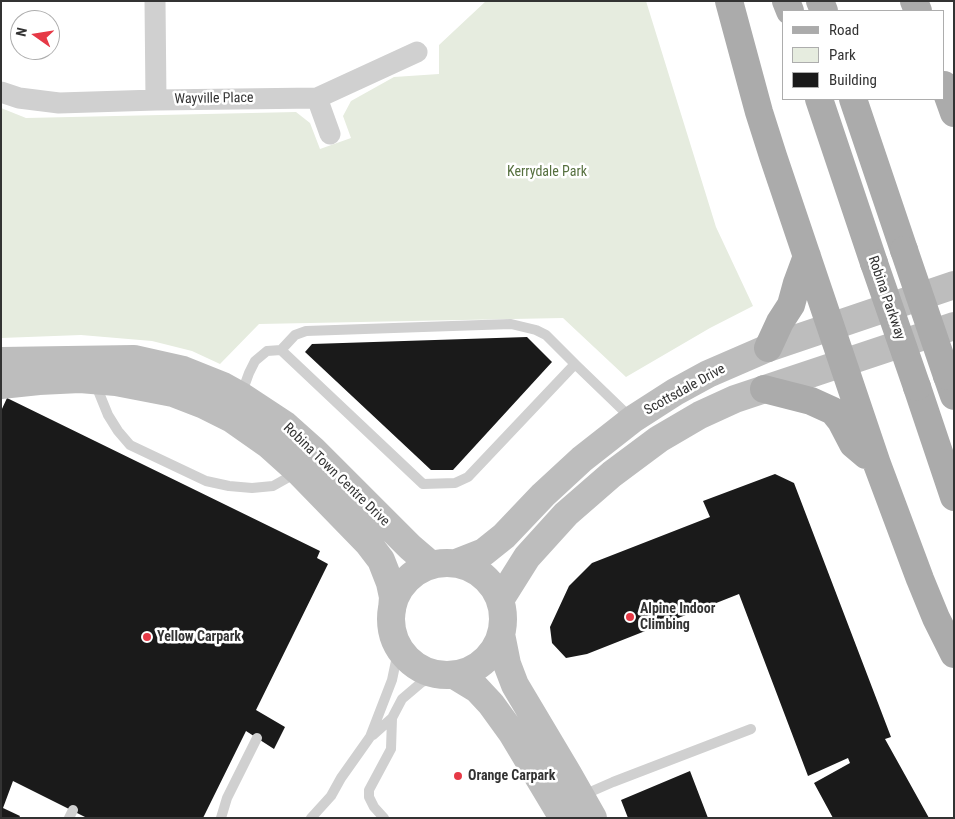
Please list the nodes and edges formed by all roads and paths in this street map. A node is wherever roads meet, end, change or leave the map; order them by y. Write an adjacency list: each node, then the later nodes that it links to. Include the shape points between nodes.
1 (155, 1): 7 (street)
2 (729, 1): 12 (main road, via 759,112)
3 (418, 52): 6 (street, Wayville Place)
4 (945, 88): 10 (main road)
5 (1, 92): 7 (street, Wayville Place, via 59,103)
6 (317, 98): 7 (street, Wayville Place); 11 (street)
7 (156, 100)
8 (819, 100): 29 (main road, Robina Parkway, bridge)
9 (853, 100): 23 (main road, bridge)
10 (954, 113)
11 (330, 134)
12 (807, 256): 15 (main road); 16 (main road, via 791,304)
13 (954, 285): 15 (main road, Scottsdale Drive)
14 (954, 326): 19 (main road)
15 (831, 327): 16 (main road, Scottsdale Drive); 19 (main road)
16 (768, 348): 26 (main road, Scottsdale Drive, via 700,378)
17 (281, 350): 20 (lane, via 294,335 306,331 511,324 546,335); 20 (lane, via 423,484 455,483 468,477); 25 (lane, via 267,351 255,361)
18 (1, 360): 25 (main road, Robina Town Centre Drive, via 134,359 183,370 223,386)
19 (843, 363): 24 (main road); 27 (main road)
20 (575, 364): 26 (lane)
21 (94, 380): 22 (main road, Robina Town Centre Drive); 25 (main road, Robina Town Centre Drive, via 173,393 204,405); 28 (lane, via 108,415 130,445 206,481 259,488 273,486)
22 (1, 385)
23 (950, 386)
24 (764, 389): 27 (main road, via 811,400 833,411 853,444); 31 (main road, via 700,416 659,439 623,465 588,493 545,536 527,557)
25 (236, 407): 28 (main road, Robina Town Centre Drive, via 269,445); 30 (main road, Robina Town Centre Drive, via 285,425 410,548)
26 (633, 419): 30 (main road, Scottsdale Drive, via 576,465 484,552)
27 (877, 464): 35 (main road, via 920,579)
28 (299, 472): 32 (main road, Robina Town Centre Drive, via 381,560 390,583)
29 (954, 496)
30 (444, 564): 31 (main road, via 471,568 493,587); 32 (main road, via 417,572 405,582 396,595)
31 (500, 600): 33 (main road)
32 (392, 610): 34 (main road, via 392,627)
33 (501, 634): 36 (main road, via 484,662 470,670); 41 (main road, via 515,685)
34 (397, 643): 36 (main road, via 416,665 430,672); 39 (lane, via 392,680)
35 (954, 654)
36 (449, 675): 37 (lane, via 422,682 402,699); 41 (main road, via 477,689 491,704)
37 (392, 718): 39 (lane); 44 (lane, via 391,749 369,790 374,807)
38 (751, 730): 41 (lane)
39 (370, 737): 43 (lane, via 331,796)
40 (257, 738): 42 (lane, via 227,798)
41 (572, 807)
42 (221, 818)
43 (311, 818)
44 (384, 818)

